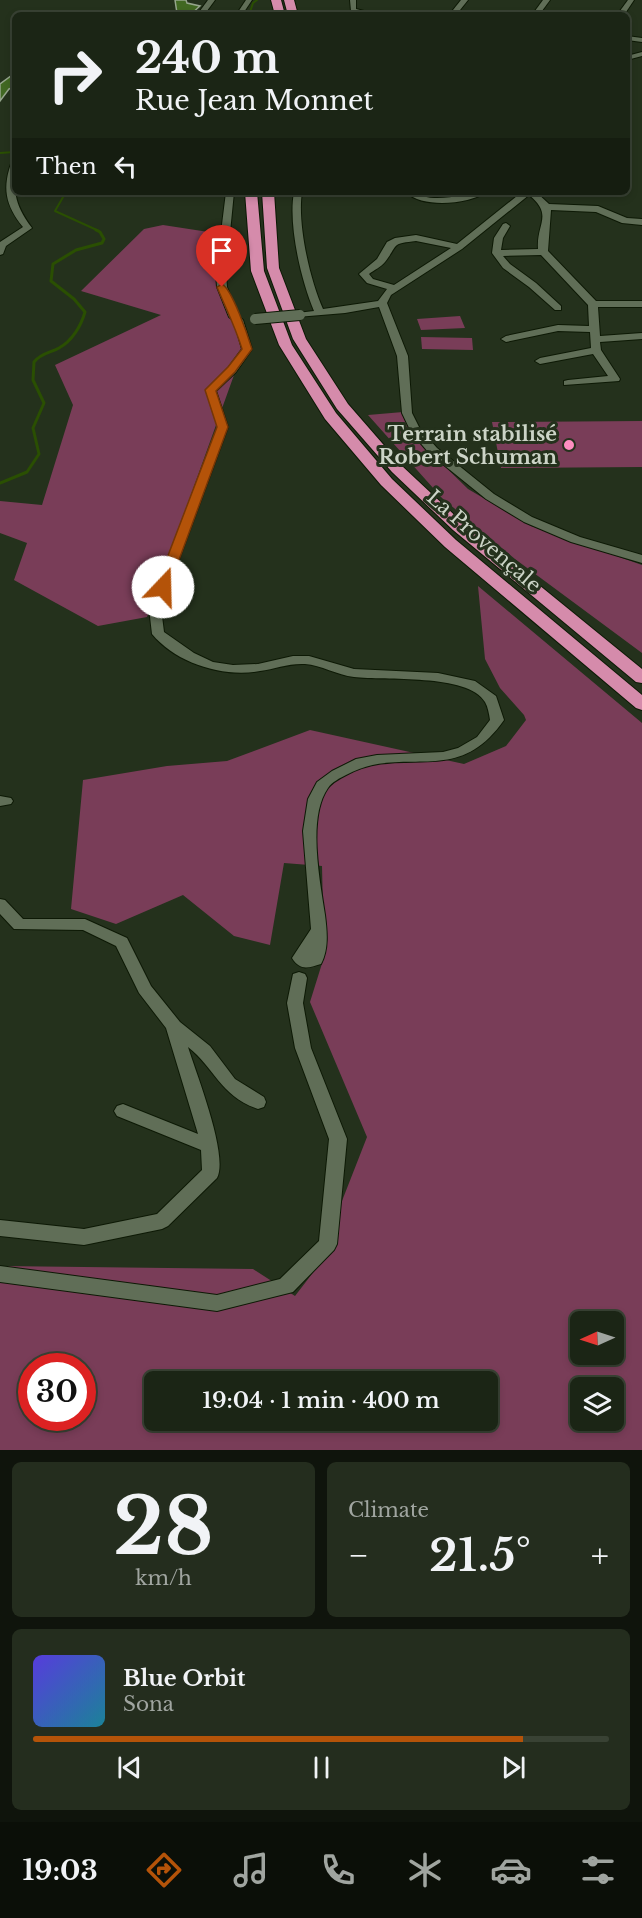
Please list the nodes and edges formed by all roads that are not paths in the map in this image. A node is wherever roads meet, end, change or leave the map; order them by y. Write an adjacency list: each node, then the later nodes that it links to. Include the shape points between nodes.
1 (212, 0): 5 (street)
2 (353, 0): 6 (street, via 353,10)
3 (465, 0): 7 (street)
4 (547, 0): 8 (street)
5 (202, 12)
6 (363, 12)
7 (455, 12)
8 (537, 12)
9 (12, 171): 10 (street)
10 (4, 192): 23 (street, via 28,228 2,245)
11 (229, 195): 32 (street, via 221,273 223,291)
12 (251, 195): 40 (highway, La Provençale, via 252,254 262,292 294,363 360,454 454,546)
13 (268, 195): 39 (highway, La Provençale, via 270,252 279,290 312,360 339,399 380,451 429,500 478,545)
14 (297, 195): 31 (street, via 296,219 308,282)
15 (412, 195): 16 (street, via 432,201)
16 (466, 195)
17 (526, 195): 22 (street)
18 (528, 195): 19 (street)
19 (547, 207): 20 (street, via 598,209 625,221); 24 (street, via 549,220 541,242)
20 (642, 222)
21 (506, 226): 25 (street, via 495,248)
22 (459, 247): 26 (street); 26 (street, via 416,238 390,244 381,261 364,274 370,282)
23 (0, 252)
24 (543, 252): 25 (street); 29 (street)
25 (497, 253): 30 (street, via 516,275)
26 (394, 288): 27 (street)
27 (382, 303): 31 (street); 38 (street, via 403,355 406,413 429,446 492,499 516,513)
28 (639, 303): 29 (street)
29 (593, 304): 35 (street)
30 (558, 308)
31 (320, 313): 32 (street, bridge)
32 (238, 320): 47 (street, via 247,349 211,390 223,427 155,608 158,634 210,666 258,668 309,660 353,672 438,677 470,684 490,699 497,720 490,733 473,748 454,754 377,759 345,767 322,785 309,820 319,929 300,958 302,971 295,1003 303,1048 338,1139 328,1244 286,1286 217,1303)
33 (642, 336): 35 (street)
34 (506, 339): 35 (street, via 558,328)
35 (595, 339): 36 (street); 37 (street, via 615,379)
36 (540, 361)
37 (568, 383)
38 (642, 559)
39 (642, 678)
40 (642, 704)
41 (0, 904): 42 (street, via 19,925 85,924 122,942 145,989)
42 (174, 1026): 43 (street, via 204,1050 229,1084); 45 (street)
43 (258, 1102)
44 (123, 1111): 45 (street)
45 (210, 1146): 46 (street, via 211,1173 162,1221 84,1237)
46 (0, 1228)
47 (0, 1274)

